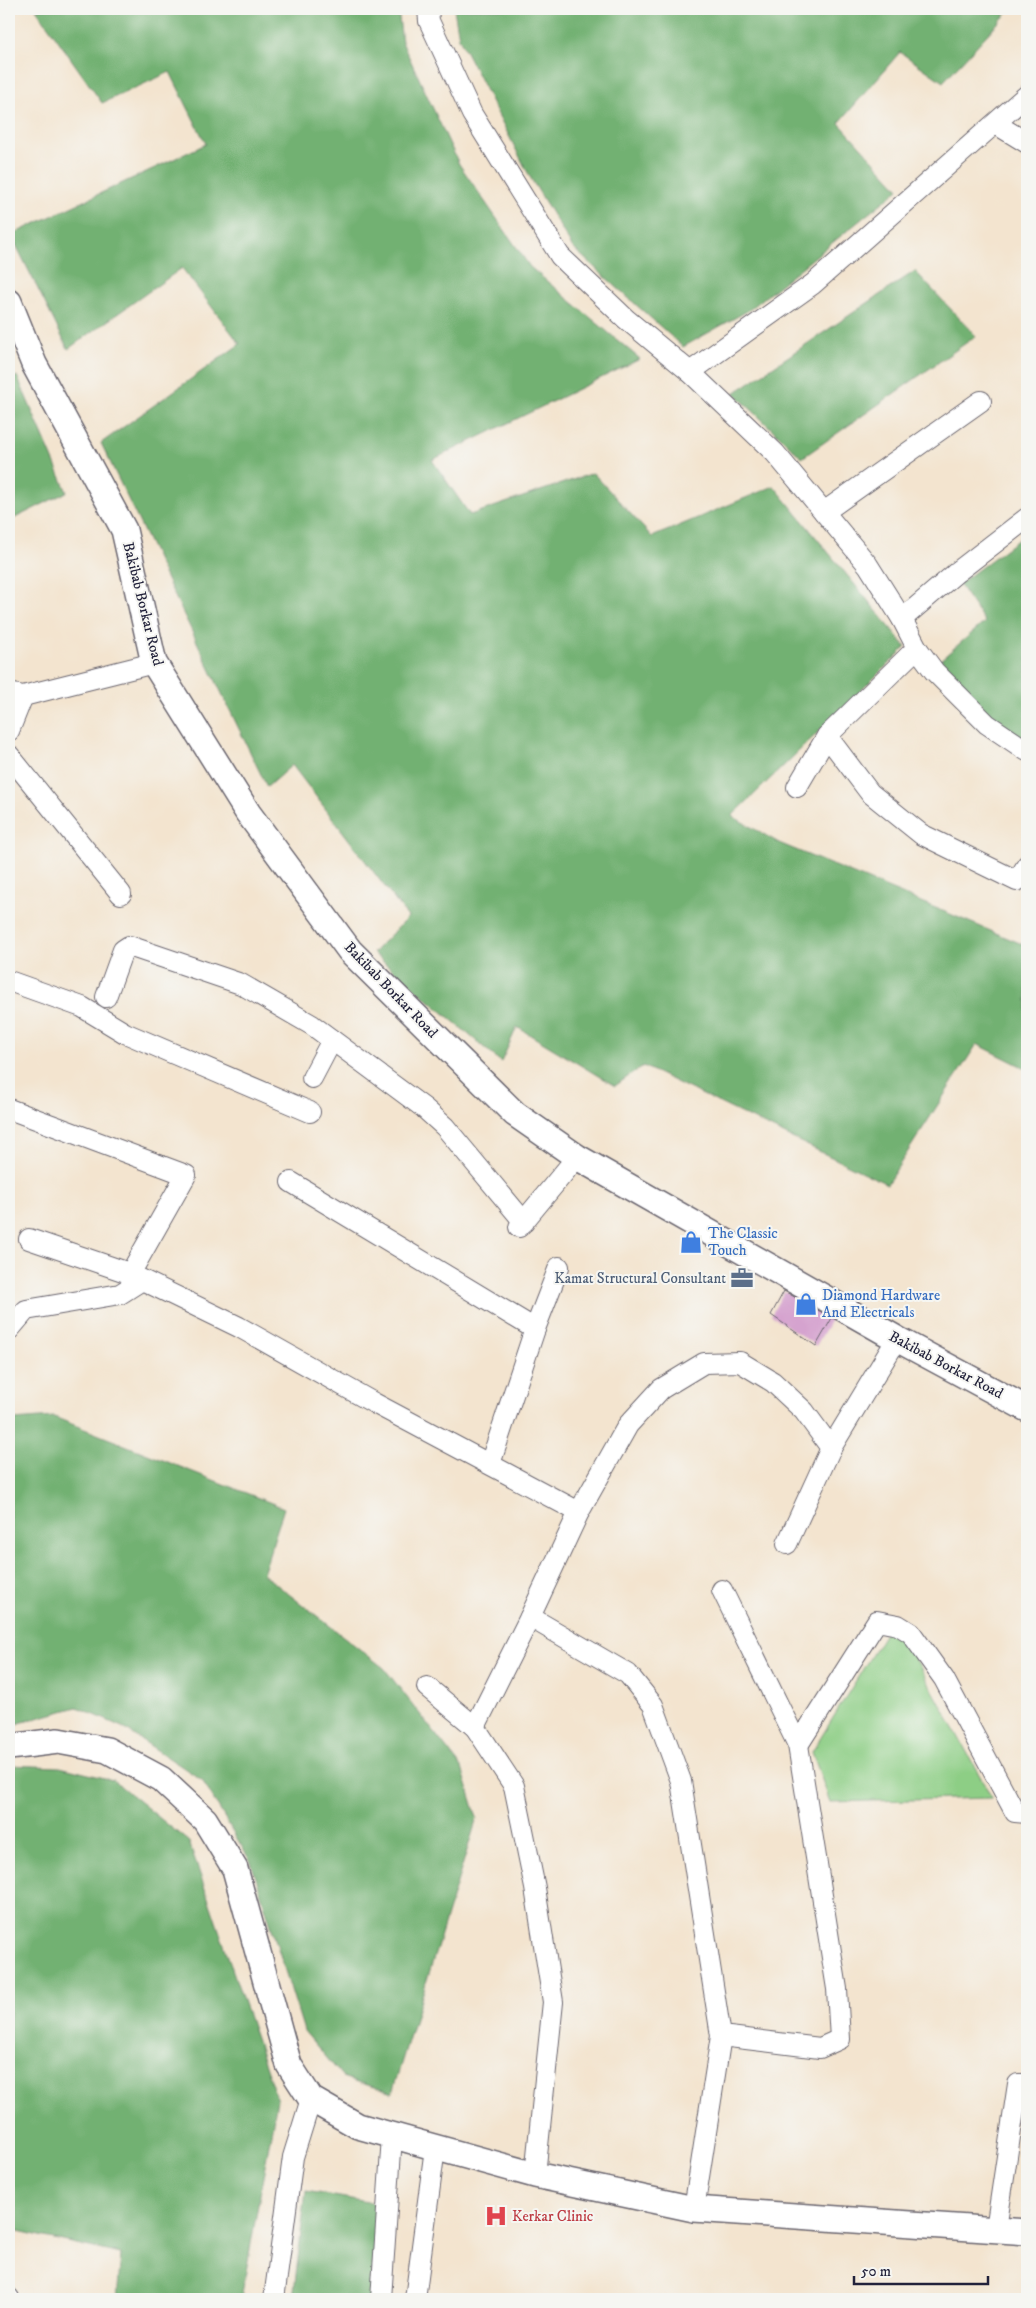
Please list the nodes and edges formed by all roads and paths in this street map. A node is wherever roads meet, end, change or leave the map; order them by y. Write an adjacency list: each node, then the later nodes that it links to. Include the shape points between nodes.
1 (428, 9): 6 (street, via 429,21 472,114 560,256 626,319)
2 (1027, 95): 3 (street)
3 (996, 124): 4 (street); 6 (street, via 813,284)
4 (1027, 143)
5 (9, 302): 12 (street, Bakibab Borkar Road, via 34,364 124,530)
6 (690, 372): 8 (street, via 775,453)
7 (981, 401): 8 (street)
8 (824, 512): 10 (street, via 868,565)
9 (1027, 518): 10 (street)
10 (902, 619): 11 (street)
11 (916, 648): 15 (street); 16 (street, via 934,671 987,724)
12 (154, 663): 13 (street); 27 (street, Bakibab Borkar Road, via 248,813 350,951 514,1114)
13 (16, 694): 14 (street)
14 (9, 731)
15 (827, 736): 18 (street); 19 (street, via 870,793 921,834 1017,881)
16 (1027, 751)
17 (9, 756): 20 (street)
18 (797, 787)
19 (1027, 866)
20 (121, 894)
21 (9, 981): 26 (street, via 82,1007 125,1033)
22 (106, 997): 23 (street, via 123,950 130,946 241,984)
23 (332, 1040): 24 (street); 27 (street, via 445,1127 522,1224)
24 (312, 1078)
25 (9, 1109): 31 (street, via 186,1175)
26 (310, 1112)
27 (577, 1157): 34 (street, Bakibab Borkar Road)
28 (291, 1182): 32 (street)
29 (29, 1239): 31 (street)
30 (559, 1267): 32 (street)
31 (136, 1277): 33 (street, via 120,1294 26,1310); 37 (street, via 239,1327)
32 (536, 1329): 37 (street)
33 (9, 1330)
34 (897, 1339): 35 (street, Bakibab Borkar Road); 36 (street)
35 (1027, 1409)
36 (831, 1448): 38 (street, via 804,1411 773,1382 740,1362 704,1363 662,1389 628,1425); 39 (street)
37 (490, 1464): 38 (street)
38 (579, 1512): 41 (street)
39 (787, 1544)
40 (722, 1590): 44 (street)
41 (530, 1617): 43 (street); 47 (street, via 628,1674 653,1705 681,1781)
42 (427, 1687): 43 (street)
43 (475, 1727): 52 (street, via 514,1786 535,1888 553,2002)
44 (798, 1745): 46 (street, via 877,1621 898,1625 911,1633 944,1679 1015,1812); 47 (street, via 837,1989 840,2039 820,2048)
45 (9, 1748): 49 (street, via 58,1741 107,1750 161,1779 205,1820 235,1869 289,2065)
46 (1027, 1813)
47 (721, 2036): 53 (street)
48 (1027, 2084): 54 (street, via 1018,2084)
49 (310, 2099): 50 (street, via 358,2126); 56 (street, via 293,2157)
50 (392, 2136): 51 (street); 57 (street)
51 (435, 2148): 52 (street); 58 (street)
52 (535, 2175): 53 (street)
53 (694, 2209): 54 (street)
54 (996, 2229): 55 (street)
55 (1027, 2232)
56 (274, 2299)
57 (381, 2299)
58 (415, 2299)

